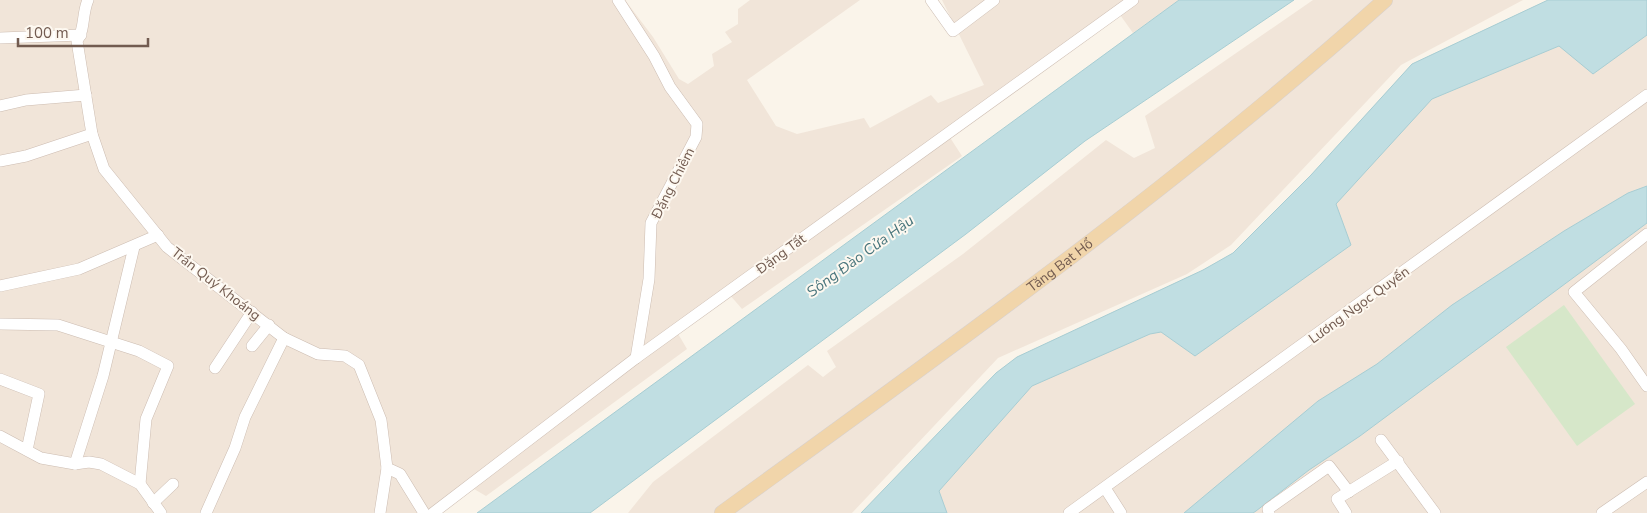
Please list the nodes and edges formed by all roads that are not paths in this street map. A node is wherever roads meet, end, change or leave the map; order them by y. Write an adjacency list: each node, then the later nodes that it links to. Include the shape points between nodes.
1 (88, 0): 7 (street, Trần Quý Khoáng)
2 (618, 0): 26 (street, Đặng Chiêm, via 696,124 696,137 651,223 648,279)
3 (931, 0): 4 (street, via 953,31)
4 (994, 0)
5 (1133, 0): 26 (street, Đặng Tất)
6 (1385, 0): 48 (main road, Tăng Bạt Hổ, via 1294,81 1132,212)
7 (81, 35): 8 (street); 9 (street, Trần Quý Khoáng, via 77,41)
8 (0, 38)
9 (86, 95): 12 (street, via 26,100); 14 (street, Trần Quý Khoáng)
10 (1647, 95): 11 (street, Lương Ngọc Quyến)
11 (1634, 104): 13 (street); 39 (street, Lương Ngọc Quyến)
12 (0, 106)
13 (1647, 107)
14 (92, 134): 15 (street, via 26,156); 17 (street, Trần Quý Khoáng, via 104,169)
15 (0, 161)
16 (1647, 234): 29 (street, via 1574,292)
17 (158, 235): 18 (street); 20 (street, Trần Quý Khoáng, via 167,247)
18 (134, 247): 19 (street, via 79,268); 24 (street)
19 (0, 286)
20 (252, 312): 22 (street, Trần Quý Khoáng); 27 (street)
21 (0, 324): 24 (street, via 58,325)
22 (269, 325): 23 (street, Trần Quý Khoáng); 25 (street)
23 (284, 338): 35 (street, Trần Quý Khoáng, via 318,354 345,356 359,365 382,420); 44 (street, via 245,417)
24 (110, 343): 34 (street); 37 (street, via 139,351 168,366 146,419)
25 (252, 346)
26 (636, 358): 47 (street, Đặng Tất)
27 (215, 368)
28 (0, 379): 32 (street, via 39,394)
29 (1647, 386)
30 (0, 436): 32 (street)
31 (1385, 445): 33 (street)
32 (27, 450): 34 (street, via 41,458)
33 (1398, 462): 40 (street); 53 (street)
34 (75, 464): 37 (street, via 101,464)
35 (387, 468): 45 (street, Trần Quý Khoáng); 46 (street, via 400,474)
36 (1647, 482): 42 (street)
37 (140, 484): 41 (street)
38 (173, 484): 41 (street)
39 (1105, 488): 49 (street, Lương Ngọc Quyến); 50 (street)
40 (1348, 492): 51 (street, via 1329,466 1268,509); 52 (street, via 1337,499)
41 (153, 503): 43 (street)
42 (1604, 512)
43 (162, 513)
44 (206, 513)
45 (380, 513)
46 (424, 513)
47 (432, 513)
48 (722, 513)
49 (1069, 513)
50 (1121, 513)
51 (1269, 513)
52 (1346, 513)
53 (1435, 513)

